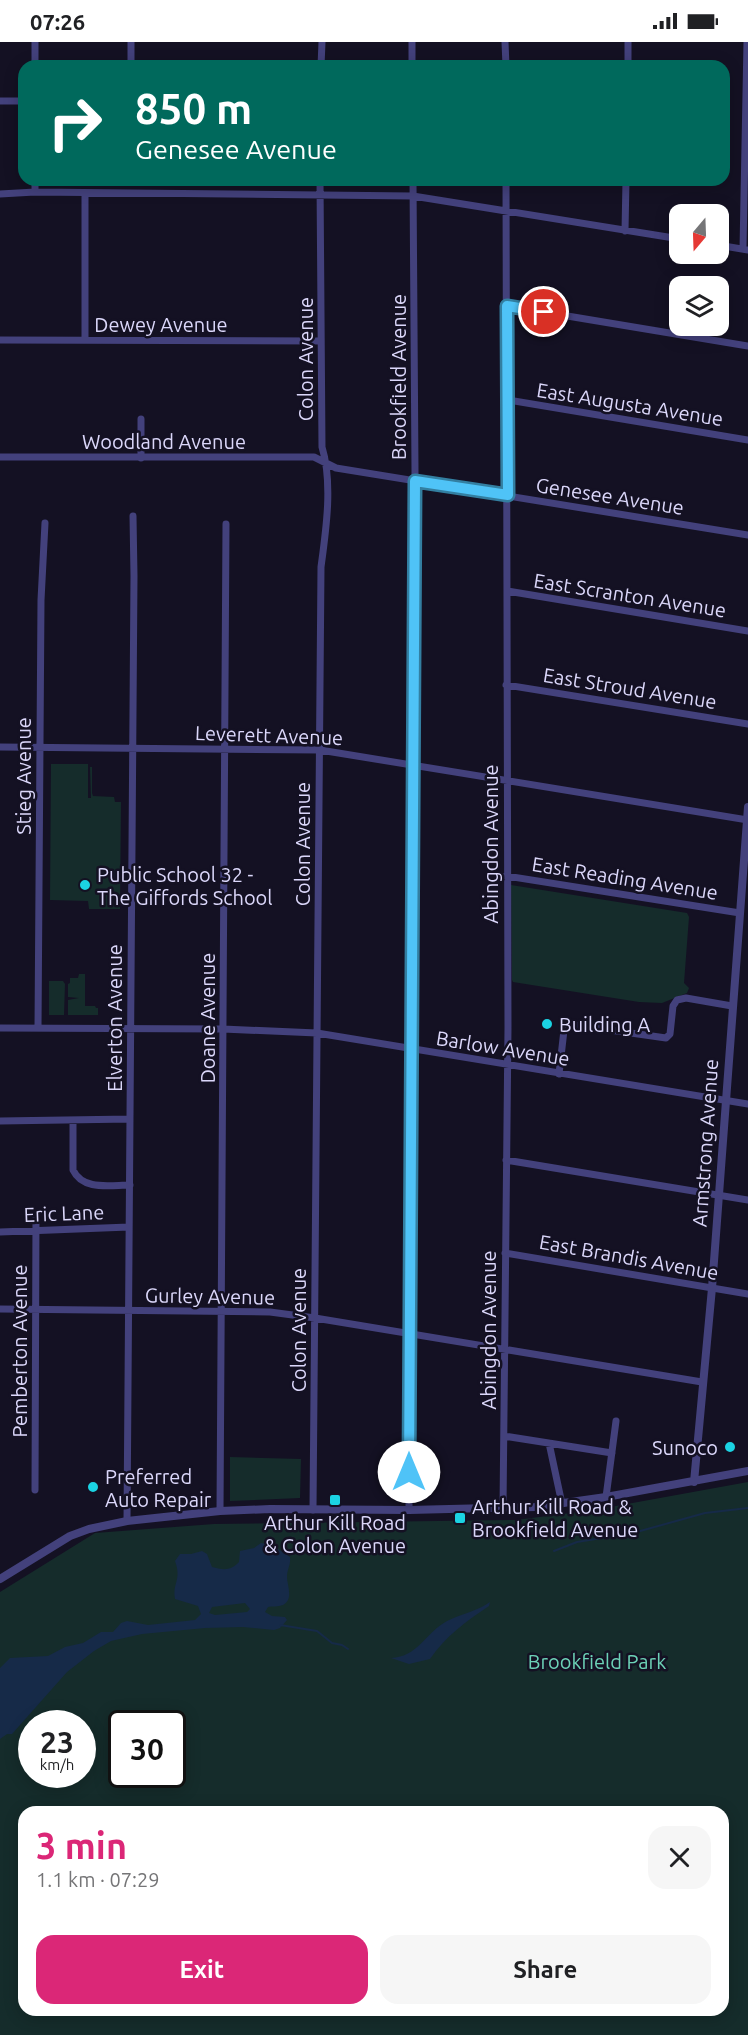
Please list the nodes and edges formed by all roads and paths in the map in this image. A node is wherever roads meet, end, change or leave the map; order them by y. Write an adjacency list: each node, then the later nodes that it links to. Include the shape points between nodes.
1 (35, 42): 8 (street)
2 (131, 42): 9 (street)
3 (322, 42): 10 (street)
4 (412, 42): 11 (street)
5 (506, 42): 12 (street)
6 (628, 42): 13 (street)
7 (747, 42): 30 (street)
8 (35, 60)
9 (131, 60)
10 (321, 60)
11 (412, 60)
12 (506, 60)
13 (628, 60)
14 (0, 101): 15 (street)
15 (18, 101)
16 (35, 186): 21 (street)
17 (320, 186): 24 (street, Colon Avenue)
18 (413, 186): 25 (street, Brookfield Avenue)
19 (506, 186): 26 (street, Abingdon Avenue)
20 (626, 186): 27 (street)
21 (35, 192): 22 (street); 23 (street)
22 (0, 194)
23 (85, 194): 24 (street); 33 (street)
24 (320, 194): 25 (street); 34 (street, Colon Avenue)
25 (413, 196): 26 (street); 42 (street, Brookfield Avenue)
26 (506, 211): 27 (street); 31 (street, Abingdon Avenue)
27 (625, 231): 28 (street)
28 (669, 237)
29 (729, 248): 30 (street)
30 (746, 250)
31 (507, 306): 35 (street); 36 (street, Abingdon Avenue)
32 (0, 340): 33 (street, Dewey Avenue)
33 (86, 340): 34 (street, Dewey Avenue)
34 (321, 340): 41 (street, Colon Avenue, via 322,447)
35 (748, 346)
36 (508, 400): 38 (street, East Augusta Avenue); 43 (street, Abingdon Avenue)
37 (141, 418): 40 (street)
38 (748, 440)
39 (0, 457): 40 (street, Woodland Avenue)
40 (141, 458): 41 (street, Woodland Avenue, via 314,457)
41 (326, 463): 42 (street, Genesee Avenue); 56 (street, Colon Avenue)
42 (415, 481): 43 (street, Genesee Avenue); 57 (street, Brookfield Avenue)
43 (508, 495): 47 (street, Genesee Avenue); 48 (street, Abingdon Avenue)
44 (133, 516): 54 (street, Elverton Avenue)
45 (45, 524): 53 (street, Stieg Avenue)
46 (226, 524): 55 (street, Doane Avenue)
47 (748, 535)
48 (507, 591): 49 (street, East Scranton Avenue); 50 (street, Abingdon Avenue)
49 (748, 631)
50 (506, 685): 51 (street, East Stroud Avenue); 58 (street, Abingdon Avenue)
51 (748, 724)
52 (0, 747): 53 (street, Leverett Avenue)
53 (40, 747): 54 (street, Leverett Avenue); 65 (street, Stieg Avenue)
54 (133, 748): 55 (street, Leverett Avenue); 66 (street, Elverton Avenue)
55 (225, 748): 56 (street, Leverett Avenue); 67 (street, Doane Avenue)
56 (320, 750): 57 (street, Leverett Avenue); 68 (street, Colon Avenue)
57 (413, 764): 58 (street, Leverett Avenue); 69 (street, Brookfield Avenue)
58 (506, 780): 60 (street, Leverett Avenue); 61 (street, Abingdon Avenue)
59 (748, 807): 60 (street, Armstrong Avenue)
60 (748, 820): 62 (street, Armstrong Avenue)
61 (506, 876): 62 (street, East Reading Avenue); 70 (street, Abingdon Avenue)
62 (740, 913): 63 (street, Armstrong Avenue)
63 (732, 1006): 71 (street, via 677,1000 666,1038 566,1025); 72 (street, Armstrong Avenue)
64 (0, 1028): 65 (street, Barlow Avenue)
65 (38, 1028): 66 (street, Barlow Avenue)
66 (131, 1029): 67 (street, Barlow Avenue); 74 (street, Elverton Avenue)
67 (223, 1029): 68 (street, Barlow Avenue); 91 (street, Doane Avenue)
68 (317, 1033): 69 (street, Barlow Avenue); 92 (street, Colon Avenue)
69 (411, 1050): 70 (street, Barlow Avenue); 93 (street, Brookfield Avenue)
70 (507, 1065): 71 (street, Barlow Avenue); 77 (street, Abingdon Avenue)
71 (560, 1074): 72 (street, Barlow Avenue)
72 (725, 1100): 73 (street, Barlow Avenue); 79 (street, Armstrong Avenue)
73 (748, 1104)
74 (130, 1119): 76 (street); 78 (street, Elverton Avenue)
75 (0, 1121): 76 (street)
76 (73, 1121): 78 (street, via 76,1176 97,1186)
77 (507, 1160): 79 (street); 85 (street, Abingdon Avenue)
78 (130, 1185): 82 (street, Elverton Avenue)
79 (718, 1195): 80 (street); 86 (street, Armstrong Avenue)
80 (748, 1200)
81 (36, 1213): 83 (street, Pemberton Avenue)
82 (129, 1227): 83 (street, Eric Lane); 90 (street, Elverton Avenue)
83 (36, 1230): 84 (street, Eric Lane); 89 (street, Pemberton Avenue)
84 (0, 1232)
85 (505, 1253): 86 (street, East Brandis Avenue); 94 (street, Abingdon Avenue)
86 (712, 1288): 87 (street, East Brandis Avenue); 95 (street, Armstrong Avenue)
87 (748, 1294)
88 (0, 1309): 89 (street, Gurley Avenue)
89 (36, 1309): 90 (street, Gurley Avenue); 102 (street, Pemberton Avenue)
90 (128, 1310): 91 (street, Gurley Avenue); 109 (street, Elverton Avenue)
91 (222, 1310): 92 (street, Gurley Avenue); 108 (street, Doane Avenue)
92 (315, 1318): 93 (street, Gurley Avenue); 106 (street, Colon Avenue)
93 (409, 1333): 94 (street, Gurley Avenue); 107 (street, Brookfield Avenue)
94 (504, 1350): 95 (street, Gurley Avenue); 97 (street, Abingdon Avenue)
95 (702, 1382): 101 (street, Armstrong Avenue)
96 (616, 1421): 99 (street)
97 (504, 1436): 98 (street); 105 (street, Abingdon Avenue)
98 (549, 1443): 99 (street); 104 (street)
99 (612, 1453): 103 (street)
100 (748, 1471): 101 (street)
101 (694, 1482): 103 (street)
102 (35, 1490)
103 (606, 1497): 104 (street)
104 (562, 1504): 105 (street)
105 (503, 1508): 107 (street)
106 (313, 1510): 107 (street); 108 (street)
107 (409, 1510)
108 (220, 1512): 109 (street)
109 (127, 1521): 110 (street, via 70,1536)
110 (0, 1579)

